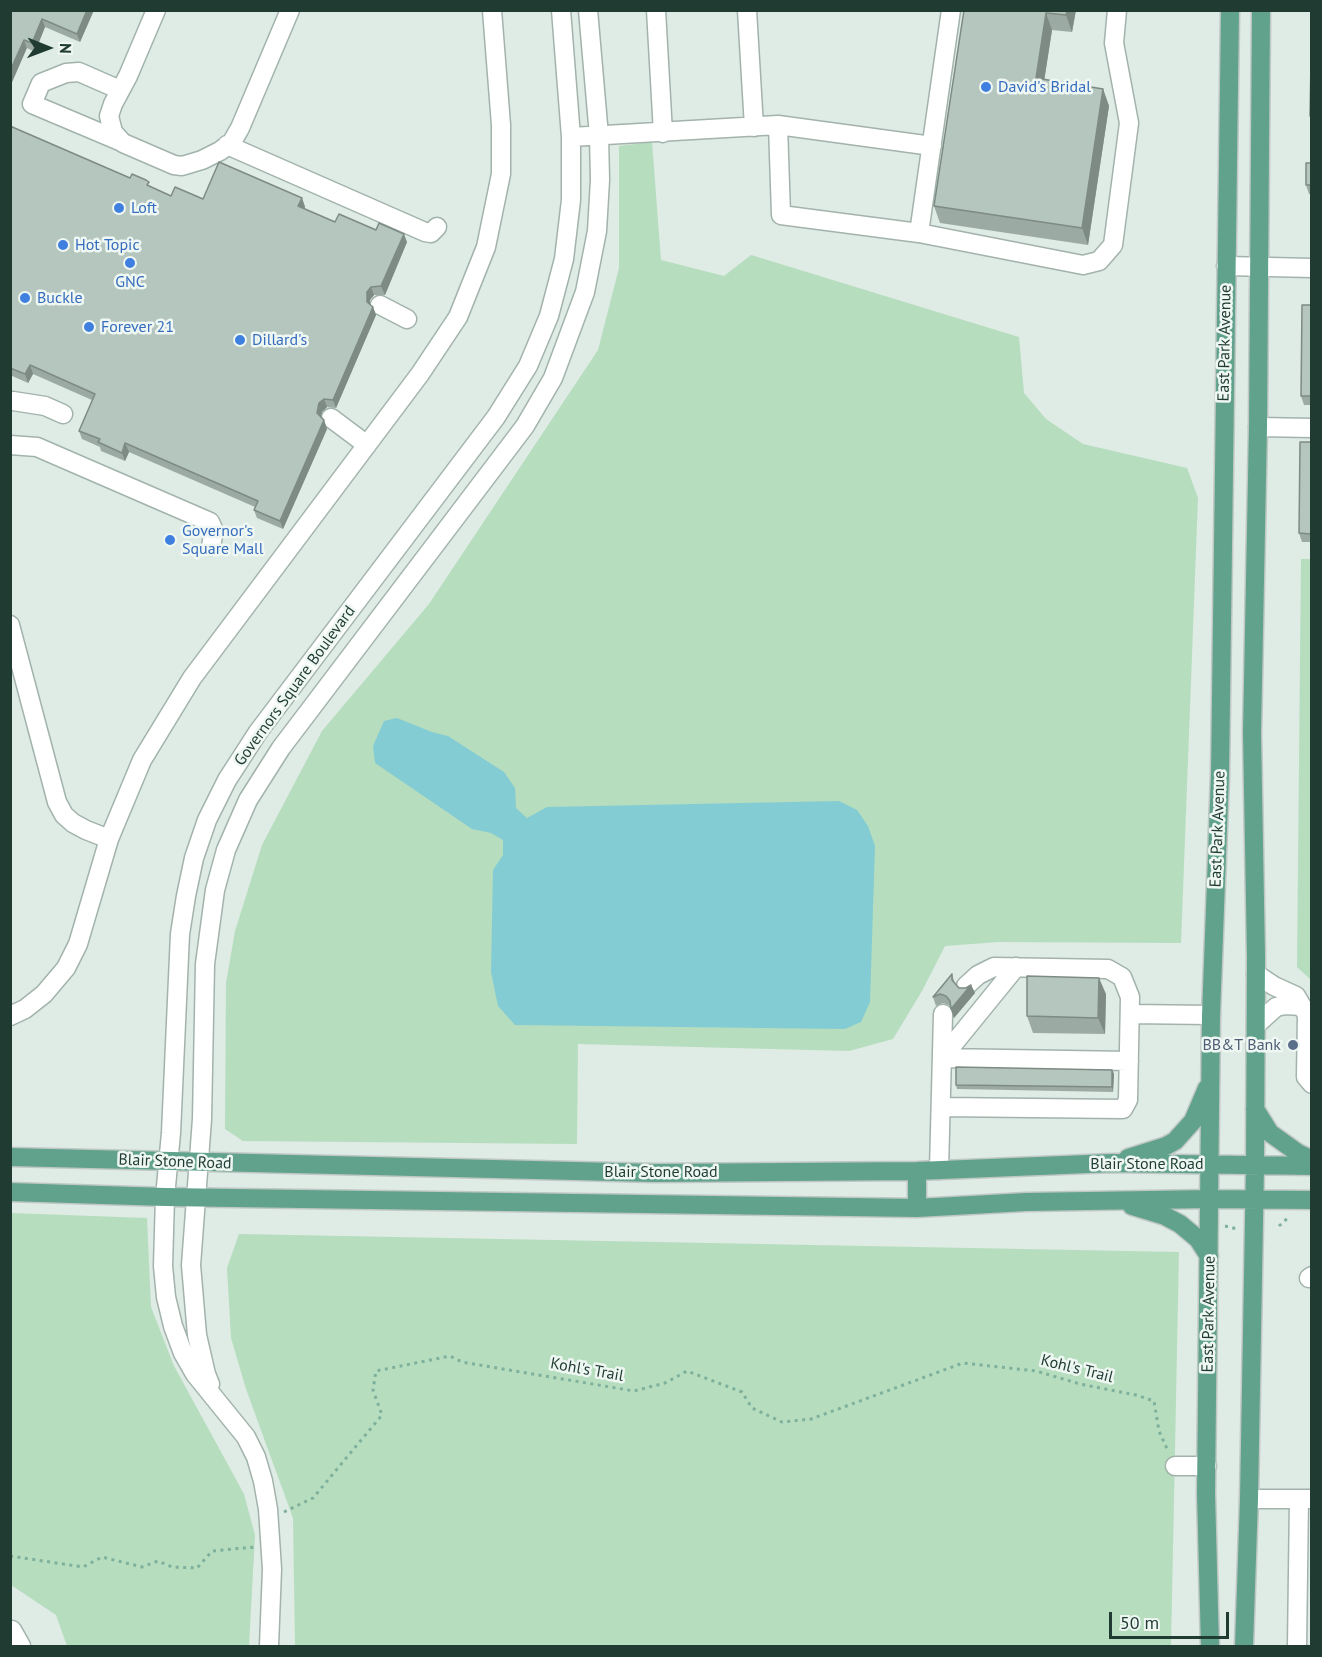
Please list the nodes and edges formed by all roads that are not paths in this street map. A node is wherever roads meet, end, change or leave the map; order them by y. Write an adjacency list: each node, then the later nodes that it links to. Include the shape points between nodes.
1 (290, 10): 19 (street, via 240,128)
2 (492, 10): 34 (street, via 501,174 486,247 458,317)
3 (561, 10): 17 (street, Governors Square Boulevard)
4 (588, 10): 16 (street, Governors Square Boulevard)
5 (656, 10): 15 (street)
6 (747, 10): 14 (street)
7 (951, 10): 20 (street)
8 (1117, 10): 22 (street, via 1114,43 1128,123 1113,245 1099,261 1083,264)
9 (1230, 10): 23 (main road, East Park Avenue)
10 (1261, 10): 24 (main road, East Park Avenue)
11 (153, 13): 12 (street)
12 (120, 90): 18 (street, via 109,116 113,132); 18 (street, via 79,72 66,73 41,84 32,104)
13 (778, 125): 14 (street); 20 (street); 22 (street, via 781,214)
14 (754, 127): 15 (street)
15 (663, 133): 16 (street)
16 (599, 136): 17 (street); 38 (street, Governors Square Boulevard, via 597,231 585,292 553,378 525,426)
17 (571, 137): 37 (street, Governors Square Boulevard, via 571,200 564,259 549,316 528,366 496,417)
18 (123, 143): 19 (street, via 182,166)
19 (228, 145): 21 (street, via 425,232 431,233)
20 (932, 146): 22 (street)
21 (437, 227)
22 (919, 233)
23 (1226, 266): 24 (street); 46 (main road, East Park Avenue, via 1220,775)
24 (1259, 267): 25 (street); 31 (main road, East Park Avenue)
25 (1311, 268)
26 (380, 305): 27 (street)
27 (407, 319)
28 (12, 403): 29 (street, via 45,406)
29 (63, 414)
30 (331, 418): 34 (street)
31 (1258, 427): 32 (street); 41 (main road, East Park Avenue, via 1252,733)
32 (1311, 428)
33 (10, 445): 35 (street, via 37,447 210,522 214,531)
34 (367, 445): 39 (street, via 192,678 142,760)
35 (211, 546)
36 (10, 625): 39 (street, via 57,802 73,823)
37 (245, 753): 38 (street); 57 (street, Governors Square Boulevard, via 207,820 186,896 179,958)
38 (267, 770): 58 (street, Governors Square Boulevard, via 248,800 226,850 215,890 205,964)
39 (109, 839): 47 (street, via 78,944 66,968 44,994)
40 (1016, 967): 42 (street, via 994,967); 45 (street, via 1108,969 1122,976 1130,997); 49 (street)
41 (1256, 975): 43 (street, via 1296,996); 48 (main road, East Park Avenue)
42 (966, 986)
43 (1302, 1006): 48 (street, via 1276,1007); 52 (street, via 1307,1015 1306,1077)
44 (943, 1014): 49 (street)
45 (1130, 1014): 46 (street); 50 (street)
46 (1211, 1015): 51 (main road, East Park Avenue)
47 (10, 1016)
48 (1256, 1025): 54 (main road, East Park Avenue)
49 (942, 1058): 50 (street); 53 (street)
50 (1129, 1061): 53 (street, via 1128,1100 1123,1109)
51 (1211, 1078): 59 (main road, via 1193,1121 1175,1141); 60 (main road, East Park Avenue)
52 (1311, 1084)
53 (941, 1107): 63 (street)
54 (1255, 1109): 56 (main road, via 1270,1133); 61 (main road, East Park Avenue)
55 (10, 1157): 57 (main road, Blair Stone Road)
56 (1311, 1160)
57 (169, 1161): 58 (main road, Blair Stone Road); 66 (street, Governors Square Boulevard)
58 (200, 1163): 64 (main road, Blair Stone Road, via 656,1173); 67 (street, Governors Square Boulevard)
59 (1110, 1163): 60 (main road, Blair Stone Road); 63 (main road, Blair Stone Road)
60 (1211, 1165): 61 (main road, Blair Stone Road); 68 (main road, East Park Avenue)
61 (1255, 1165): 62 (main road, Blair Stone Road); 69 (main road, East Park Avenue)
62 (1311, 1166)
63 (939, 1170): 64 (main road, Blair Stone Road)
64 (917, 1171): 72 (main road)
65 (10, 1192): 66 (main road, Blair Stone Road)
66 (165, 1197): 67 (main road, Blair Stone Road); 74 (street, Governors Square Boulevard, via 163,1266 173,1326 195,1374)
67 (196, 1197): 72 (main road, Blair Stone Road); 74 (street, Governors Square Boulevard, via 191,1265 196,1324 206,1374)
68 (1210, 1199): 69 (main road, Blair Stone Road); 71 (main road, Blair Stone Road); 73 (main road, East Park Avenue)
69 (1254, 1199): 70 (main road, Blair Stone Road); 77 (main road, East Park Avenue)
70 (1311, 1200)
71 (1113, 1201): 72 (main road, Blair Stone Road); 73 (main road, via 1180,1224 1198,1239)
72 (917, 1208)
73 (1209, 1256): 76 (main road, East Park Avenue)
74 (217, 1400): 79 (street, Governors Square Boulevard, via 246,1437 263,1481 271,1538)
75 (1175, 1466): 76 (street)
76 (1207, 1466): 80 (main road, East Park Avenue)
77 (1249, 1499): 78 (street); 81 (main road, East Park Avenue)
78 (1305, 1499): 82 (street)
79 (269, 1647)
80 (1210, 1647)
81 (1244, 1647)
82 (1297, 1647)

